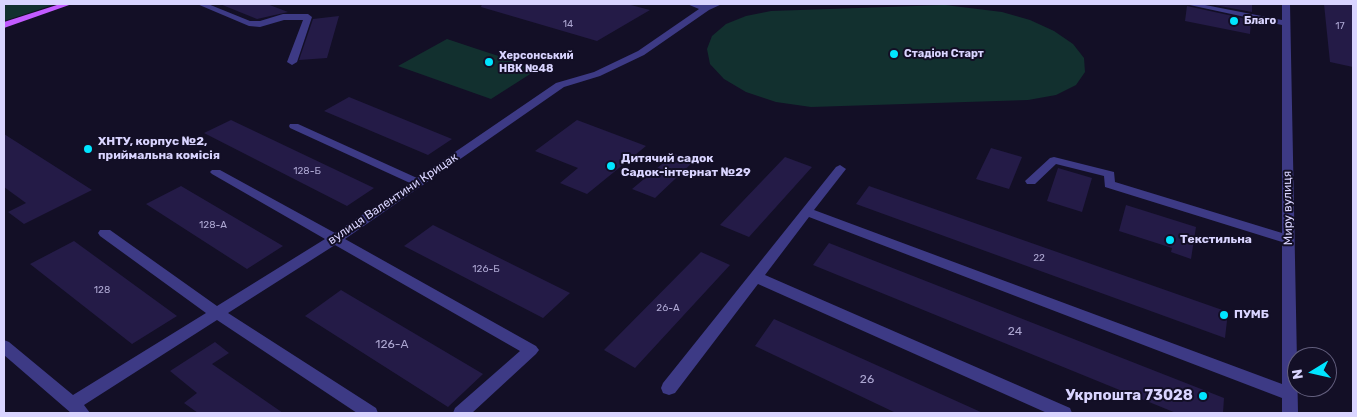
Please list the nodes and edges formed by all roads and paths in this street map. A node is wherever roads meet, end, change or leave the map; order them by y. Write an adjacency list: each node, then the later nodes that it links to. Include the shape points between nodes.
1 (68, 4): 9 (main road)
2 (201, 4): 10 (street, via 249,23 260,24 283,17 308,17)
3 (691, 4): 7 (street)
4 (718, 4): 7 (street, вулиця Валентини Крицак)
5 (1190, 4): 8 (street)
6 (1286, 4): 8 (street, Миру вулиця)
7 (706, 8): 15 (street, вулиця Валентини Крицак, via 641,53 597,74 560,85)
8 (1286, 23): 19 (street, Миру вулиця)
9 (4, 25)
10 (292, 62)
11 (294, 126): 15 (street)
12 (840, 170): 16 (street)
13 (216, 172): 18 (street)
14 (1031, 181): 19 (street, via 1054,160 1110,174 1109,184)
15 (419, 183): 18 (street, вулиця Валентини Крицак)
16 (807, 212): 20 (street); 25 (street)
17 (105, 233): 21 (street)
18 (335, 239): 21 (street, вулиця Валентини Крицак); 29 (street, via 531,350)
19 (1288, 239): 23 (street, Миру вулиця)
20 (756, 277): 24 (street); 30 (street)
21 (218, 313): 27 (street, вулиця Валентини Крицак); 28 (street)
22 (4, 346): 27 (street)
23 (1289, 347)
24 (669, 388)
25 (1287, 393)
26 (1289, 397): 31 (street, Миру вулиця)
27 (77, 409)
28 (370, 413)
29 (461, 413)
30 (1064, 413)
31 (1290, 413)

